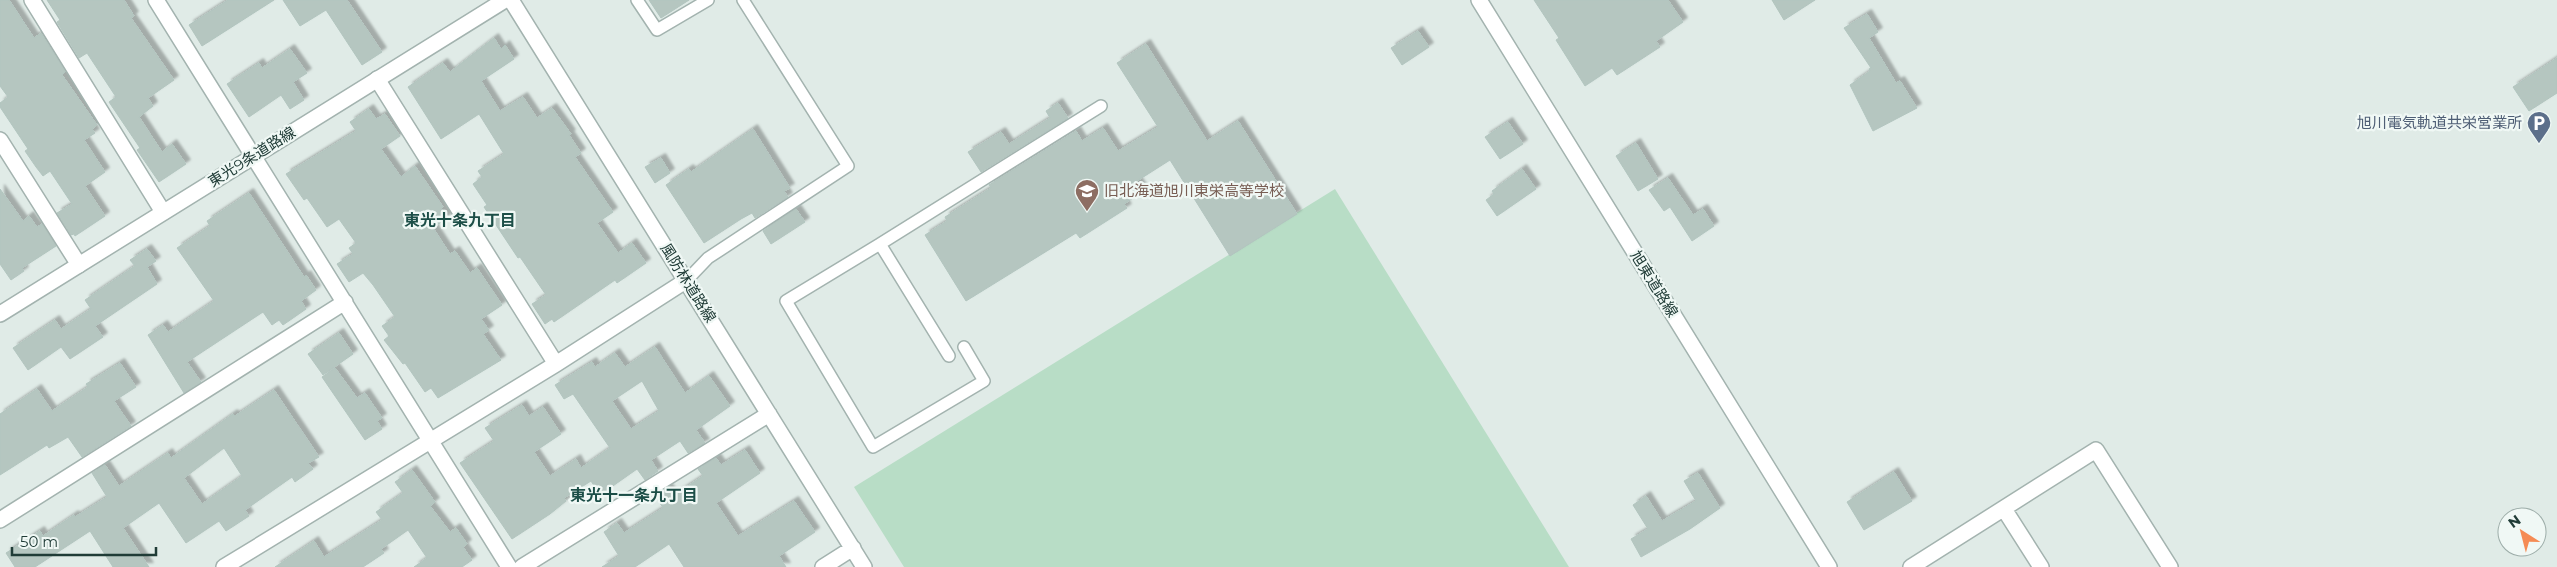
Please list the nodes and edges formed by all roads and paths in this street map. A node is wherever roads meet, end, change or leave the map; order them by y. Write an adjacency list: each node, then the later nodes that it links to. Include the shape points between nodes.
1 (32, 0): 13 (street)
2 (156, 0): 12 (street)
3 (505, 0): 9 (street, 東光9条道路線)
4 (511, 0): 16 (street, 風防林道路線)
5 (637, 0): 6 (lane, via 657,30)
6 (708, 0)
7 (743, 0): 16 (lane, via 848,166 708,258)
8 (1479, 0): 32 (street, 旭東道路線)
9 (377, 79): 12 (street, 東光9条道路線); 21 (street)
10 (1101, 106): 14 (lane)
11 (0, 140): 15 (street)
12 (253, 156): 13 (street, 東光9条道路線); 17 (street)
13 (163, 212): 15 (street, 東光9条道路線)
14 (880, 244): 19 (lane, via 786,300 873,447 984,381); 20 (lane)
15 (79, 265): 18 (street, 東光9条道路線)
16 (687, 280): 21 (street); 22 (street, 風防林道路線)
17 (345, 302): 23 (street); 25 (street)
18 (0, 314)
19 (964, 347)
20 (949, 356)
21 (556, 364): 23 (street)
22 (769, 414): 26 (street, 風防林道路線); 29 (street)
23 (430, 440): 27 (street); 28 (street)
24 (2004, 509): 33 (street); 34 (street); 35 (street, via 2096,450)
25 (0, 520)
26 (853, 548): 30 (street); 31 (street, 風防林道路線)
27 (224, 567)
28 (509, 567)
29 (522, 567)
30 (823, 567)
31 (864, 567)
32 (1829, 567)
33 (1911, 567)
34 (2041, 567)
35 (2170, 567)

